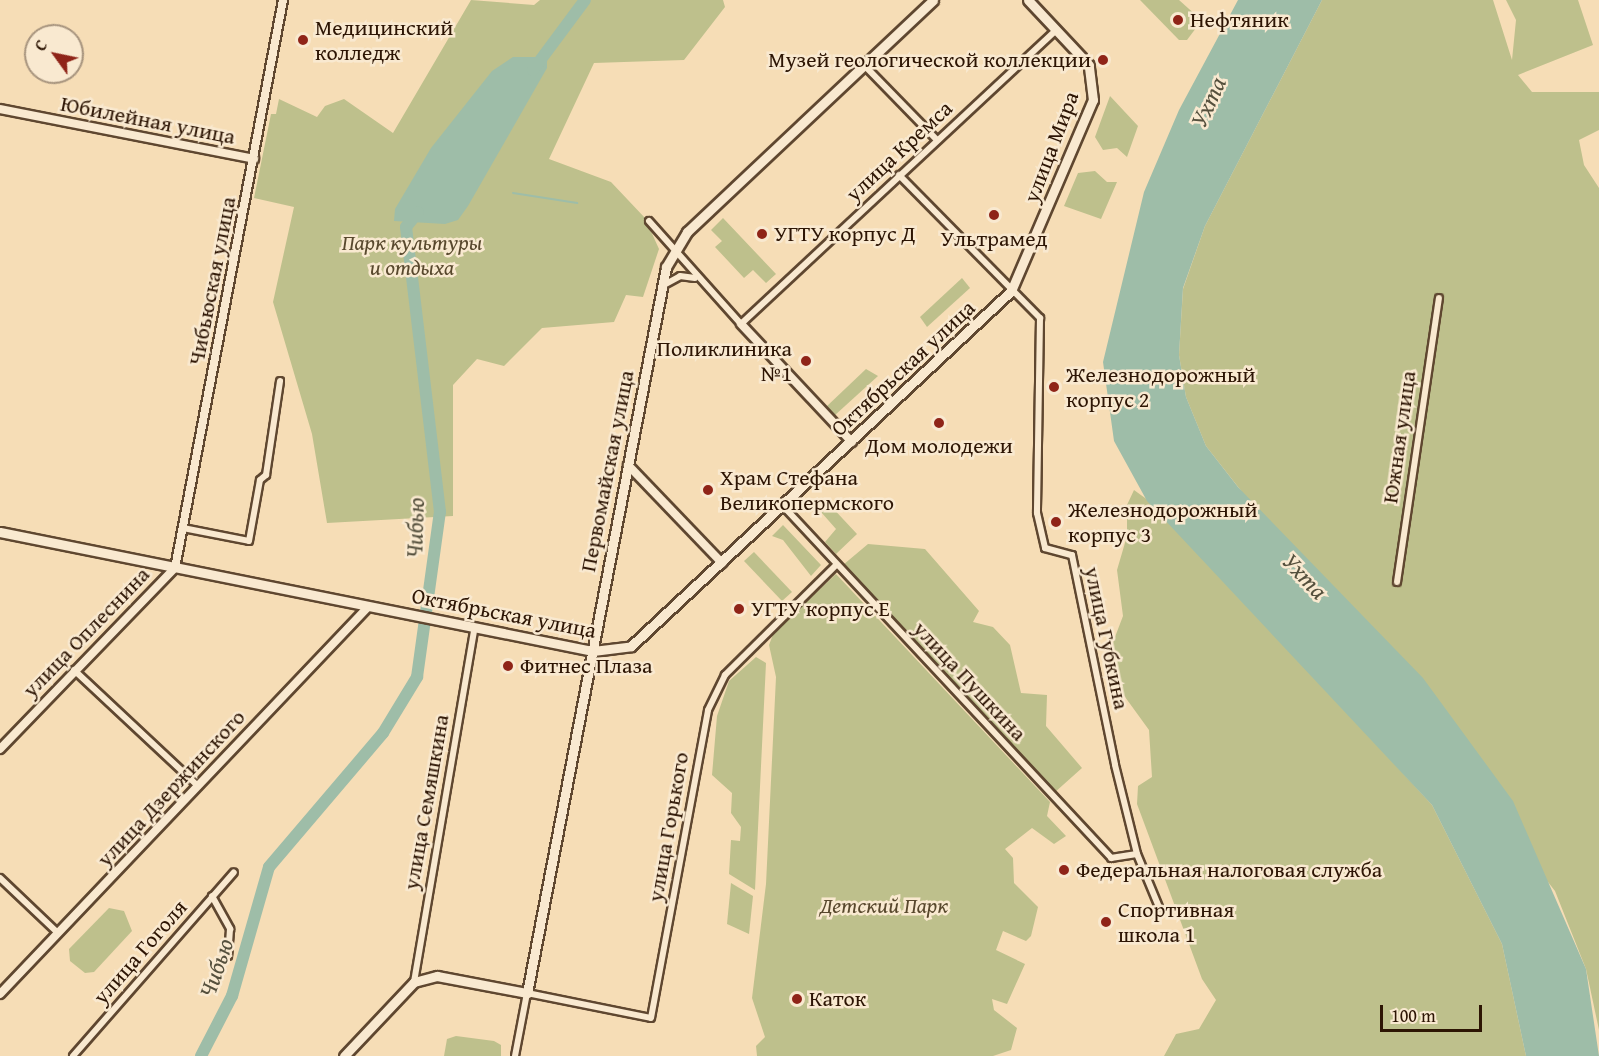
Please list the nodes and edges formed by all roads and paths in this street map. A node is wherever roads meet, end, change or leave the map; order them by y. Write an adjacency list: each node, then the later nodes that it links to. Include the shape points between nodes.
1 (283, 0): 8 (street, Чибьюская улица)
2 (933, 0): 5 (main road, Первомайская улица)
3 (1028, 0): 4 (main road, улица Мира)
4 (1056, 30): 7 (street, улица Кремса); 14 (main road, улица Мира, via 1089,65 1094,100)
5 (864, 64): 7 (street); 11 (main road, Первомайская улица, via 687,232)
6 (0, 109): 8 (street, Юбилейная улица)
7 (937, 140): 9 (street, улица Кремса)
8 (254, 159): 21 (street, Чибьюская улица)
9 (899, 175): 14 (street); 16 (street, улица Кремса)
10 (649, 221): 11 (street)
11 (673, 252): 12 (street); 13 (main road, Первомайская улица)
12 (696, 278): 13 (street, via 680,276); 16 (street)
13 (661, 288): 19 (main road, Первомайская улица)
14 (1011, 291): 18 (main road, Октябрьская улица); 33 (street, улица Губкина, via 1040,318 1037,513 1045,548 1072,555)
15 (1439, 298): 26 (street, Южная улица)
16 (741, 324): 18 (street)
17 (280, 381): 21 (street, via 266,475 260,480 249,541)
18 (852, 442): 20 (main road, Октябрьская улица)
19 (628, 465): 23 (street); 29 (main road, Первомайская улица)
20 (784, 507): 23 (main road, Октябрьская улица); 24 (street, улица Пушкина)
21 (183, 528): 25 (street, Чибьюская улица)
22 (0, 532): 25 (main road, Октябрьская улица)
23 (722, 563): 29 (main road, Октябрьская улица, via 631,646)
24 (836, 565): 33 (street, улица Пушкина, via 1111,858); 41 (street, улица Горького, via 725,675 708,710 651,1018)
25 (175, 568): 27 (main road, Октябрьская улица); 30 (street, улица Оплеснина)
26 (1397, 582)
27 (368, 607): 28 (main road, Октябрьская улица); 32 (street, улица Дзержинского)
28 (475, 627): 29 (main road, Октябрьская улица); 40 (street, улица Семяшкина)
29 (593, 651): 41 (main road, Первомайская улица)
30 (74, 670): 31 (street, улица Оплеснина); 32 (street)
31 (0, 749)
32 (198, 786): 38 (street, улица Дзержинского)
33 (1137, 854): 37 (street, улица Губкина)
34 (234, 872): 36 (street, улица Гоголя)
35 (0, 878): 38 (street)
36 (212, 896): 39 (street, via 230,929); 43 (street, улица Гоголя)
37 (1159, 907)
38 (58, 933): 42 (street, улица Дзержинского)
39 (228, 956)
40 (414, 982): 41 (main road, via 437,976); 44 (main road)
41 (527, 993): 45 (street, Первомайская улица)
42 (0, 994)
43 (73, 1056)
44 (344, 1056)
45 (515, 1056)

